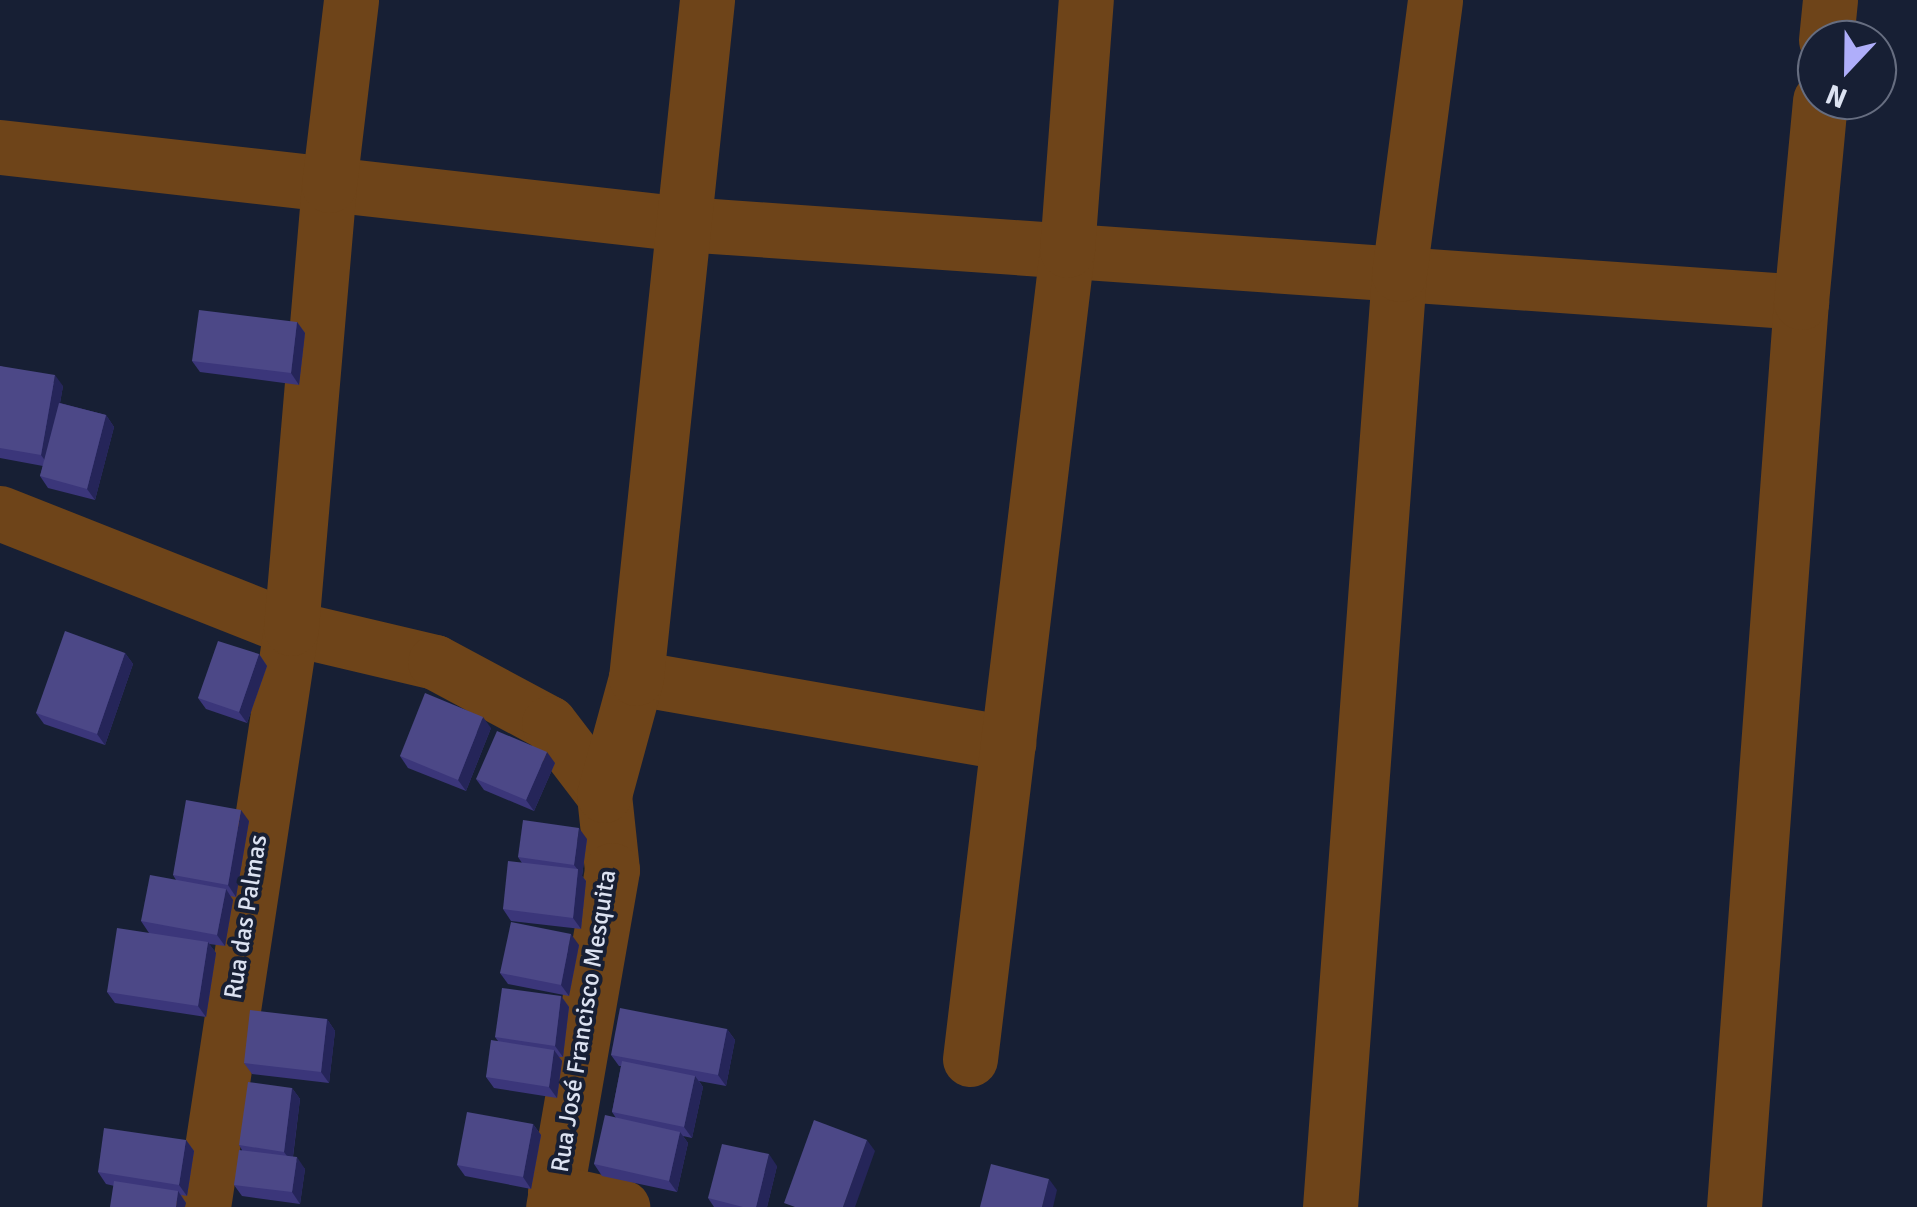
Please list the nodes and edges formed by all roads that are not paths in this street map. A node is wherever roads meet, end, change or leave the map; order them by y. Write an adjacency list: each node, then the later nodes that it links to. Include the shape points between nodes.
1 (351, 0): 7 (street, Rua das Palmas)
2 (708, 0): 8 (street)
3 (1086, 0): 9 (street)
4 (1435, 0): 10 (street)
5 (1818, 120): 11 (street)
6 (0, 147): 7 (street)
7 (329, 185): 8 (street); 13 (street, Rua das Palmas)
8 (684, 224): 9 (street); 14 (street)
9 (1067, 250): 10 (street); 15 (street)
10 (1399, 274): 11 (street); 21 (street)
11 (1801, 302): 22 (street)
12 (0, 514): 13 (street)
13 (292, 628): 16 (street, via 435,662 533,714 549,723); 19 (street, Rua das Palmas)
14 (636, 678): 15 (street); 16 (street)
15 (1008, 744): 17 (street)
16 (604, 795): 18 (street, Rua José Francisco Mesquita, via 612,870)
17 (970, 1059)
18 (554, 1200): 20 (street)
19 (203, 1207)
20 (622, 1207)
21 (1330, 1207)
22 (1734, 1207)

